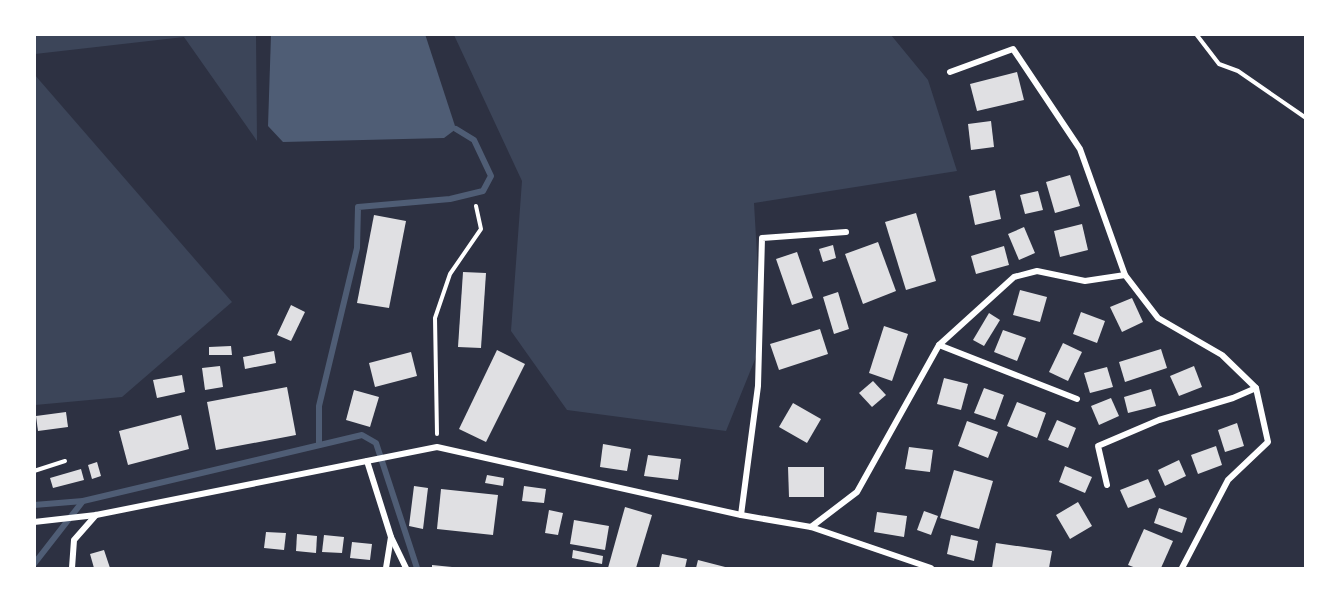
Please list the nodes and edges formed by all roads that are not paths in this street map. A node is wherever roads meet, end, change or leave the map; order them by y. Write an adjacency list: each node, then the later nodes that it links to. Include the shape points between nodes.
1 (950, 72): 3 (street, via 1013,49 1080,149)
2 (846, 232): 10 (street, via 762,238 758,386)
3 (1125, 275): 4 (street, via 1085,281 1037,271 1014,277); 5 (street, via 1158,318 1222,355)
4 (939, 345): 6 (street); 12 (street, via 857,492)
5 (1256, 388): 8 (street, via 1159,420 1098,446); 18 (street, via 1268,442 1228,480)
6 (1077, 399)
7 (367, 461): 9 (street); 10 (street, via 437,447); 13 (street)
8 (1107, 485)
9 (96, 515): 11 (street); 14 (street, via 74,540)
10 (741, 515): 12 (street)
11 (34, 522)
12 (811, 527): 17 (street)
13 (391, 537): 15 (street); 16 (street)
14 (72, 568)
15 (386, 568)
16 (406, 568)
17 (931, 568)
18 (1182, 568)

